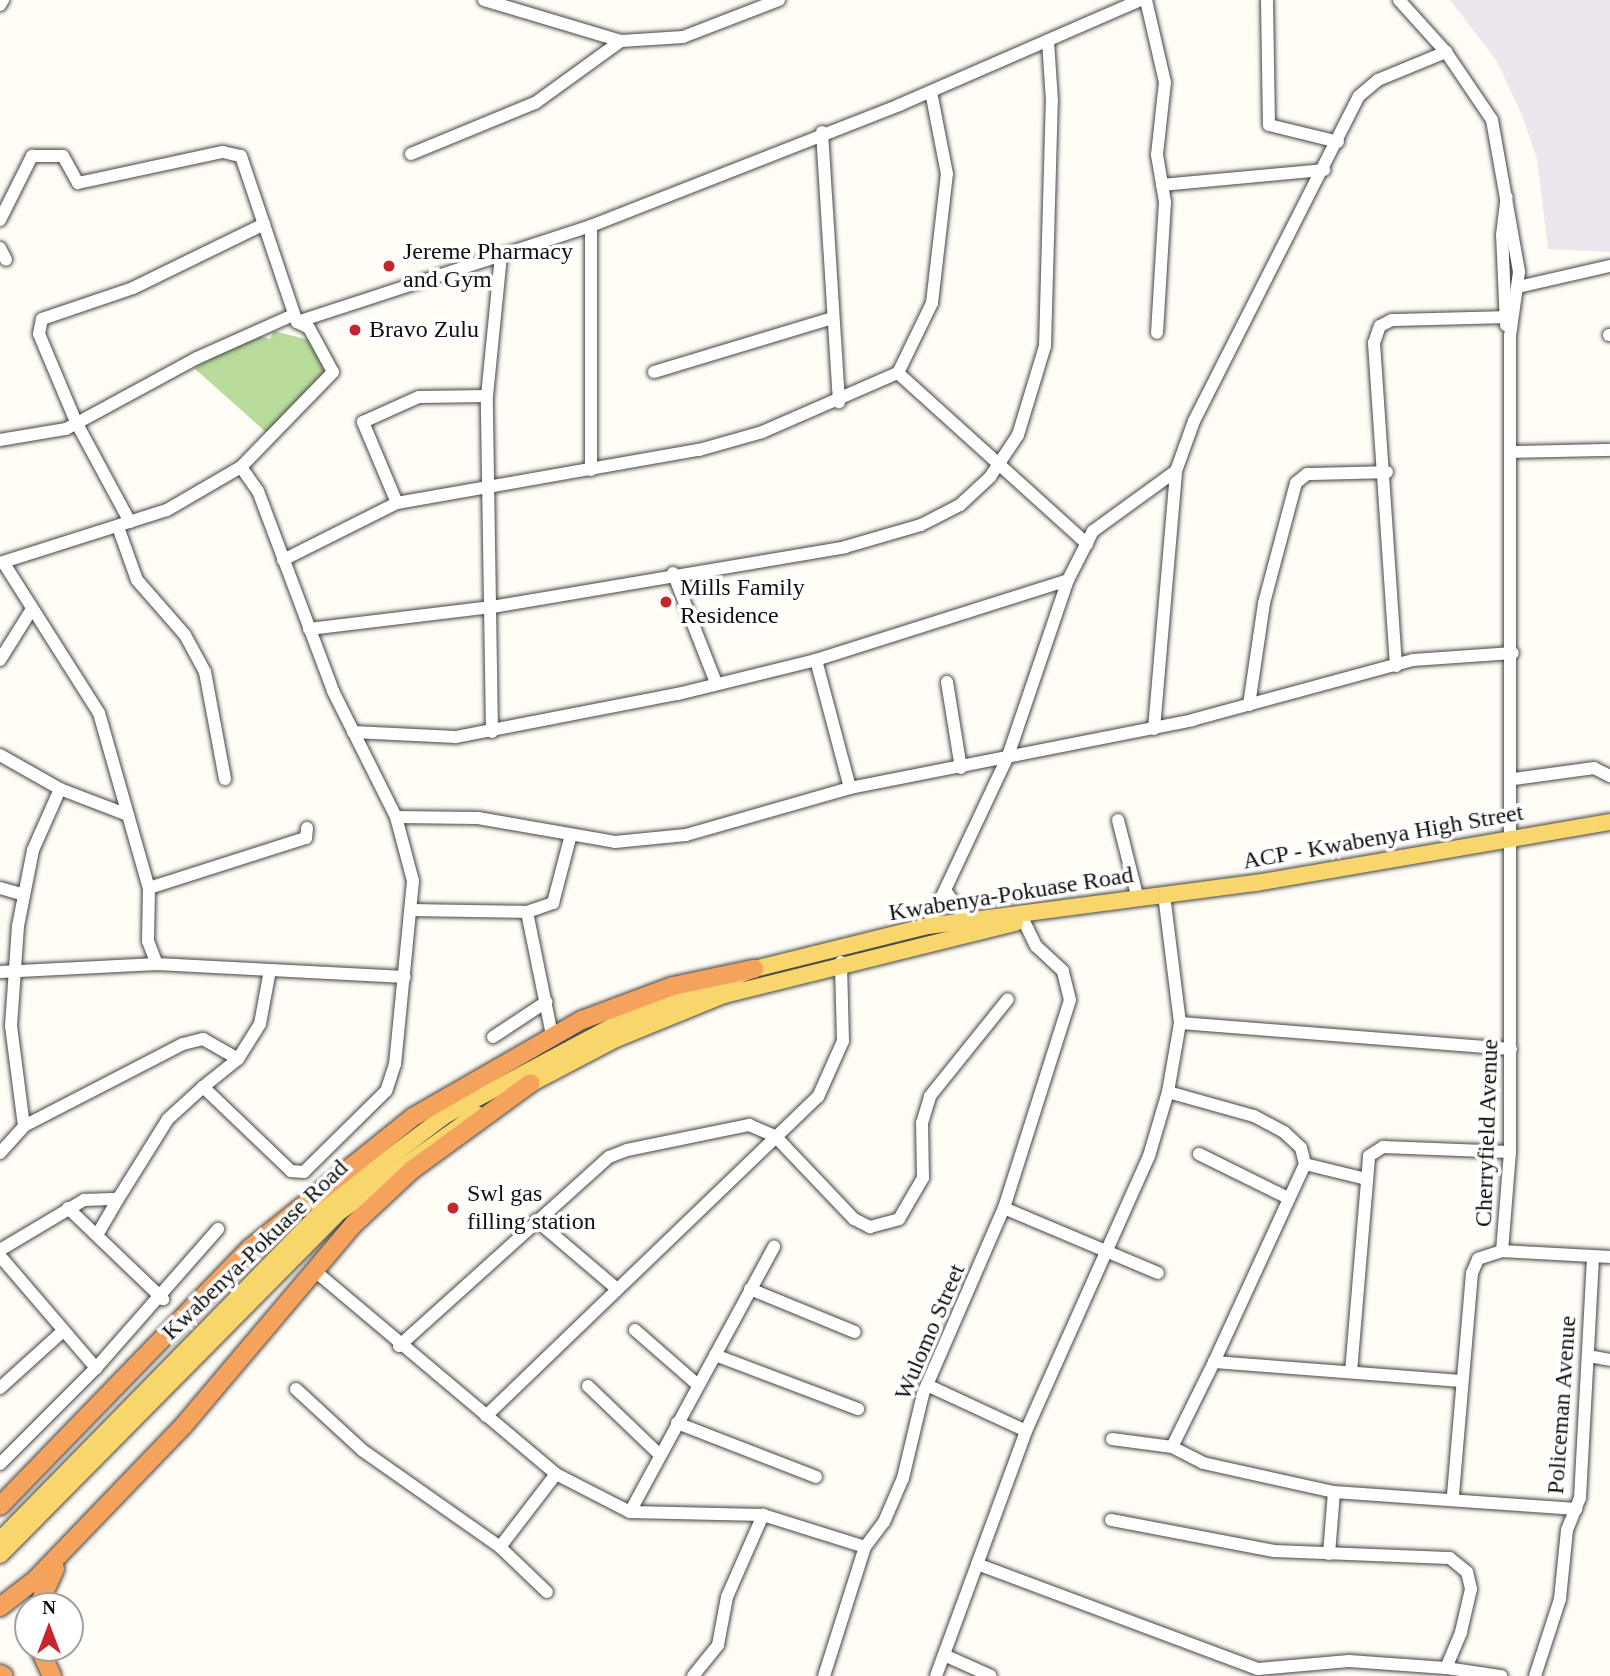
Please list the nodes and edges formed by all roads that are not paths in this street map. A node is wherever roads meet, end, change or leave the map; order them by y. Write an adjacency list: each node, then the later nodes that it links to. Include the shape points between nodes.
1 (3, 0): 8 (street)
2 (484, 0): 10 (street)
3 (779, 0): 10 (street, via 683,37)
4 (1140, 0): 9 (street)
5 (1146, 0): 17 (street, via 1164,68 1157,155)
6 (1267, 0): 14 (street, via 1269,125)
7 (1399, 0): 11 (street)
8 (0, 5)
9 (1048, 40): 12 (street); 39 (street, via 1052,101 1045,346 1030,409)
10 (621, 41): 15 (street, via 535,103)
11 (1446, 52): 14 (street, via 1368,86); 18 (street, via 1492,120)
12 (931, 92): 13 (street); 31 (street, via 947,174 932,303)
13 (822, 132): 21 (street); 27 (street)
14 (1338, 142): 16 (street)
15 (411, 154)
16 (1324, 170): 17 (street); 41 (street, via 1280,246)
17 (1162, 185): 28 (street)
18 (1508, 194): 24 (street); 25 (street)
19 (0, 220): 20 (street, via 32,156 63,156 78,183 223,152 246,164)
20 (264, 223): 26 (street); 34 (street, via 133,288 42,320 39,334)
21 (591, 226): 22 (street); 40 (street)
22 (501, 255): 26 (street); 32 (street)
23 (1610, 267): 24 (street)
24 (1518, 286): 29 (street)
25 (1503, 317): 29 (street); 42 (street, via 1392,320 1380,326 1374,343)
26 (295, 318): 34 (street); 38 (street, via 309,328 333,372)
27 (830, 319): 30 (street); 33 (street)
28 (1157, 333)
29 (1510, 336): 37 (street, Cherryfield Avenue)
30 (654, 372)
31 (898, 373): 33 (street); 39 (street)
32 (487, 396): 43 (street); 44 (street, via 419,397 363,422)
33 (839, 402): 40 (street, via 699,450)
34 (76, 422): 35 (street); 45 (street)
35 (0, 440)
36 (1610, 450): 37 (street)
37 (1512, 452): 54 (street, Cherryfield Avenue)
38 (241, 467): 45 (street, via 167,510); 47 (street, via 258,491)
39 (998, 468): 46 (street); 49 (street, via 960,505 921,525 845,547)
40 (591, 470): 43 (street)
41 (1176, 471): 46 (street, via 1093,531); 61 (street)
42 (1387, 472): 57 (street); 60 (street, via 1307,474 1296,483 1264,603)
43 (489, 487): 44 (street); 51 (street)
44 (397, 503): 47 (street)
45 (124, 524): 48 (street); 68 (street, via 136,580 185,635 205,672)
46 (1087, 544): 50 (street)
47 (283, 560): 53 (street)
48 (2, 564): 52 (street)
49 (673, 573): 51 (street); 59 (street)
50 (1068, 580): 56 (street); 65 (street)
51 (492, 607): 53 (street); 63 (street)
52 (32, 609): 55 (street); 72 (street, via 99,713)
53 (309, 629): 62 (street)
54 (1513, 653): 57 (street); 69 (street, Cherryfield Avenue)
55 (0, 660)
56 (816, 660): 59 (street); 70 (street)
57 (1396, 666): 60 (street)
58 (947, 682): 66 (street)
59 (716, 683): 63 (street)
60 (1249, 705): 61 (street)
61 (1154, 729): 65 (street)
62 (353, 732): 63 (street); 73 (street)
63 (492, 732)
64 (0, 755): 71 (street)
65 (1008, 756): 66 (street); 81 (street)
66 (961, 768): 70 (street)
67 (1610, 776): 69 (street, via 1594,768)
68 (225, 779)
69 (1514, 779): 77 (street, Cherryfield Avenue)
70 (850, 788): 78 (street, via 686,835)
71 (60, 789): 72 (street); 83 (street, via 33,850)
72 (128, 815): 80 (street)
73 (396, 817): 78 (street, via 478,818); 85 (street, via 407,847)
74 (1118, 820): 84 (street)
75 (1610, 822): 77 (main road, ACP - Kwabenya High Street)
76 (307, 828): 80 (street, via 306,838 275,850)
77 (1514, 836): 82 (main road, ACP - Kwabenya High Street); 101 (street, Cherryfield Avenue)
78 (570, 838): 86 (street, via 553,903)
79 (0, 888): 83 (street)
80 (149, 888): 91 (street, via 148,941)
81 (947, 893): 88 (street); 89 (street)
82 (1164, 894): 84 (main road, Kwabenya-Pokuase Road); 87 (main road, Kwabenya-Pokuase Road); 98 (street)
83 (24, 895): 94 (street)
84 (1137, 895): 88 (main road, Kwabenya-Pokuase Road)
85 (415, 909): 86 (street); 95 (street)
86 (527, 912): 97 (street)
87 (1024, 921): 88 (main road, Kwabenya-Pokuase Road); 116 (street, Wulomo Street, via 1070,985 1058,1040)
88 (971, 924): 89 (main road, Kwabenya-Pokuase Road); 90 (main road, Kwabenya-Pokuase Road)
89 (928, 926): 92 (main road, Kwabenya-Pokuase Road)
90 (841, 962): 103 (main road, Kwabenya-Pokuase Road, via 671,1014); 107 (street, via 843,1041 834,1071 818,1097)
91 (157, 964): 93 (street); 94 (street)
92 (754, 969): 99 (highway, via 673,986); 148 (main road, Kwabenya-Pokuase Road, via 582,1040 446,1115 333,1200)
93 (270, 970): 95 (street); 102 (street, via 266,1009)
94 (6, 972): 106 (street)
95 (405, 977): 104 (street, via 386,1091 304,1172 291,1171)
96 (1008, 999): 107 (street, via 930,1096 922,1123 923,1178 899,1219 870,1227 854,1219)
97 (546, 1002): 99 (street); 100 (street)
98 (1180, 1023): 101 (street); 105 (street)
99 (552, 1035): 161 (highway, via 414,1117 322,1186 249,1249)
100 (493, 1037)
101 (1511, 1049): 108 (street, Cherryfield Avenue)
102 (238, 1059): 104 (street); 106 (street, via 204,1039 183,1044)
103 (531, 1083): 127 (highway, via 412,1170); 148 (main road, Kwabenya-Pokuase Road, via 422,1149 341,1211)
104 (203, 1087): 114 (street, via 168,1119)
105 (1168, 1092): 111 (street, via 1254,1116 1301,1148); 122 (street)
106 (24, 1126): 109 (street)
107 (775, 1136): 117 (street, via 735,1125 627,1150 609,1157); 129 (street)
108 (1510, 1152): 112 (street, via 1383,1147 1369,1156); 123 (street, Cherryfield Avenue)
109 (0, 1153)
110 (1199, 1154): 113 (street)
111 (1305, 1164): 112 (street); 113 (street)
112 (1366, 1180): 141 (street)
113 (1287, 1198): 139 (street)
114 (118, 1199): 115 (street); 119 (street)
115 (68, 1208): 119 (street); 121 (street)
116 (1004, 1208): 122 (street); 144 (street, Wulomo Street)
117 (536, 1220): 129 (street); 135 (street)
118 (218, 1229): 131 (street)
119 (97, 1235): 131 (street)
120 (774, 1247): 130 (street)
121 (0, 1250)
122 (1107, 1250): 128 (street); 152 (street)
123 (1502, 1251): 125 (street); 142 (street, Cherryfield Avenue, via 1478,1259 1472,1273)
124 (0, 1256): 133 (street)
125 (1593, 1257): 126 (street); 137 (street, Policeman Avenue)
126 (1610, 1257)
127 (315, 1271): 135 (street); 166 (highway)
128 (1158, 1273)
129 (617, 1289): 150 (street)
130 (750, 1289): 134 (street); 136 (street)
131 (163, 1299): 140 (street)
132 (635, 1330): 143 (street)
133 (63, 1331): 140 (street); 146 (street)
134 (855, 1332)
135 (399, 1346): 150 (street)
136 (715, 1355): 143 (street); 149 (street)
137 (1588, 1356): 138 (street); 162 (street, Policeman Avenue)
138 (1610, 1360)
139 (1214, 1362): 141 (street); 154 (street)
140 (96, 1368): 156 (street)
141 (1351, 1372): 142 (street)
142 (1461, 1381): 160 (street, Cherryfield Avenue)
143 (696, 1384): 151 (street)
144 (928, 1385): 152 (street); 169 (street, Wulomo Street, via 903,1478)
145 (588, 1386): 155 (street)
146 (0, 1388)
147 (296, 1389): 168 (street, via 362,1450)
148 (141, 1403): 167 (main road); 171 (main road)
149 (858, 1409)
150 (486, 1416): 157 (street)
151 (677, 1423): 155 (street); 158 (street)
152 (1026, 1431): 172 (street)
153 (1112, 1439): 154 (street)
154 (1172, 1447): 159 (street, via 1203,1463)
155 (660, 1455): 163 (street)
156 (1, 1463)
157 (556, 1474): 163 (street); 168 (street)
158 (816, 1477)
159 (1334, 1492): 160 (street); 170 (street)
160 (1453, 1496): 162 (street)
161 (0, 1506)
162 (1576, 1509): 183 (street, Policeman Avenue, via 1567,1530 1560,1599)
163 (630, 1512): 164 (street)
164 (763, 1515): 169 (street); 178 (street, via 727,1597 718,1645)
165 (1111, 1520): 170 (street, via 1274,1550)
166 (79, 1535): 173 (highway); 175 (highway)
167 (0, 1540)
168 (500, 1547): 174 (street)
169 (865, 1547): 179 (street, Wulomo Street)
170 (1329, 1554): 177 (street, via 1460,1562 1471,1589)
171 (0, 1555)
172 (977, 1564): 176 (street); 177 (street, via 1231,1664)
173 (43, 1592)
174 (547, 1592)
175 (0, 1607)
176 (944, 1655): 180 (street); 181 (street)
177 (1446, 1668): 182 (street)
178 (693, 1676)
179 (824, 1676)
180 (936, 1676)
181 (991, 1676)
182 (1501, 1676)
183 (1535, 1676)

